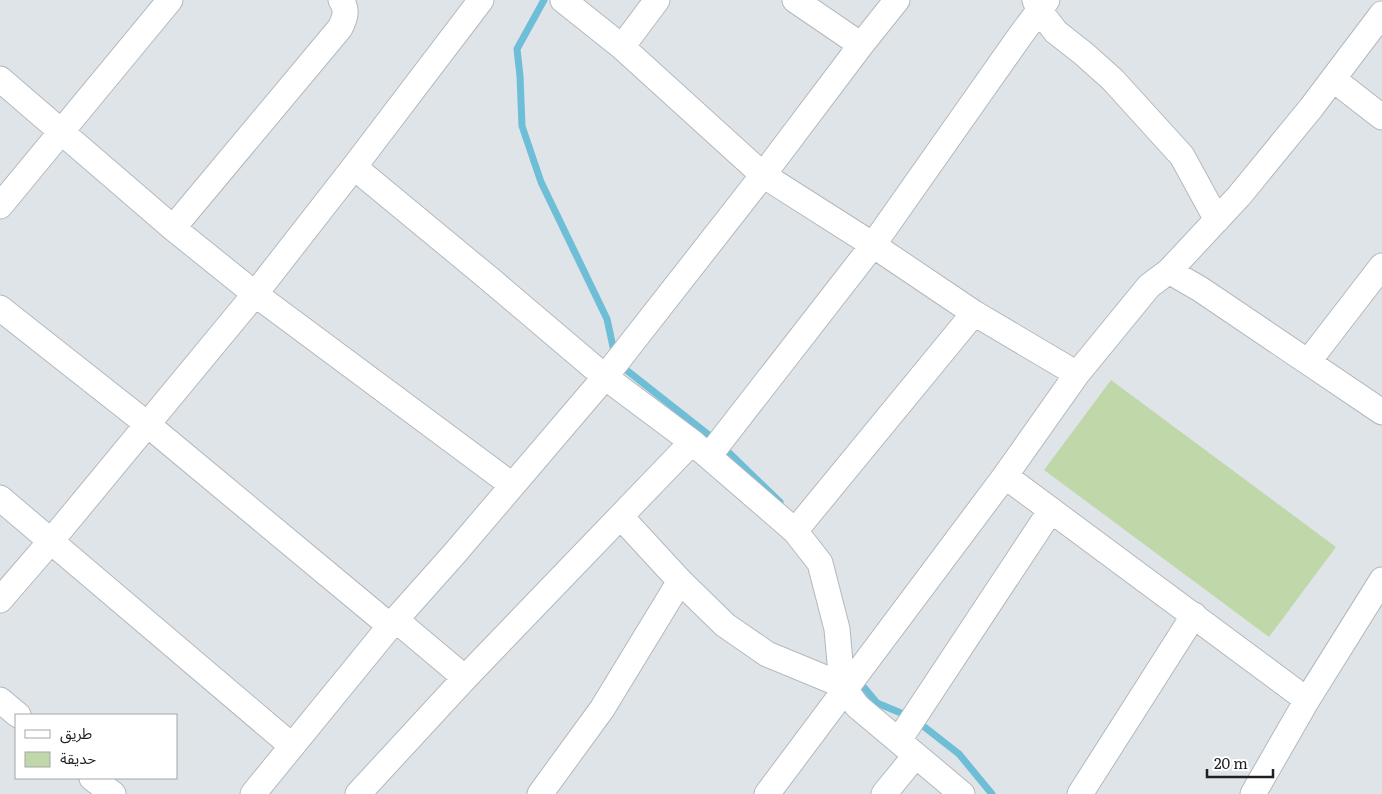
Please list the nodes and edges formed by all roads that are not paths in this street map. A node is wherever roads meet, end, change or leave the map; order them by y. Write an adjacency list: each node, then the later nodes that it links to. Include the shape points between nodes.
1 (170, 0): 15 (street)
2 (340, 0): 20 (street, via 346,16 340,28)
3 (481, 0): 16 (street)
4 (563, 0): 11 (street)
5 (657, 0): 11 (street)
6 (795, 0): 10 (street)
7 (897, 0): 10 (street)
8 (1040, 3): 19 (street, via 1056,32 1112,80 1182,156); 21 (street)
9 (1382, 14): 13 (street)
10 (861, 45): 17 (street)
11 (622, 47): 17 (street)
12 (0, 79): 15 (street)
13 (1333, 79): 14 (street); 19 (street)
14 (1382, 117)
15 (62, 132): 18 (street); 20 (street)
16 (354, 167): 24 (street); 29 (street)
17 (763, 175): 21 (street); 29 (street)
18 (0, 206)
19 (1217, 220): 23 (street)
20 (173, 228): 24 (street)
21 (873, 245): 26 (street); 32 (street)
22 (1382, 266): 27 (street)
23 (1169, 271): 27 (street); 28 (street, via 1149,286)
24 (255, 294): 31 (street); 34 (street)
25 (0, 308): 31 (street)
26 (974, 313): 28 (street); 38 (street)
27 (1308, 362): 30 (street)
28 (1077, 374): 33 (street)
29 (605, 377): 32 (street); 34 (street)
30 (1382, 412)
31 (146, 424): 39 (street); 44 (street)
32 (700, 449): 37 (street); 38 (street)
33 (1005, 476): 36 (street); 46 (street)
34 (512, 485): 44 (street)
35 (0, 498): 39 (street)
36 (1051, 510): 43 (street); 51 (street)
37 (621, 517): 41 (street); 45 (street)
38 (795, 532): 46 (street, via 820,563 837,629)
39 (51, 541): 42 (street); 50 (street)
40 (1382, 580): 48 (street)
41 (680, 581): 46 (street, via 725,625 767,654); 56 (street, via 602,709)
42 (0, 600)
43 (1194, 616): 48 (street); 60 (street)
44 (393, 623): 45 (street); 50 (street)
45 (465, 678): 55 (street)
46 (844, 687): 51 (street, via 857,706); 57 (street)
47 (0, 700): 49 (street)
48 (1307, 700): 61 (street)
49 (17, 714)
50 (292, 746): 54 (street)
51 (907, 748): 58 (street); 59 (street)
52 (93, 779): 53 (street)
53 (113, 794)
54 (253, 794)
55 (358, 794)
56 (540, 794)
57 (767, 794)
58 (884, 794)
59 (962, 794)
60 (1080, 794)
61 (1253, 794)

